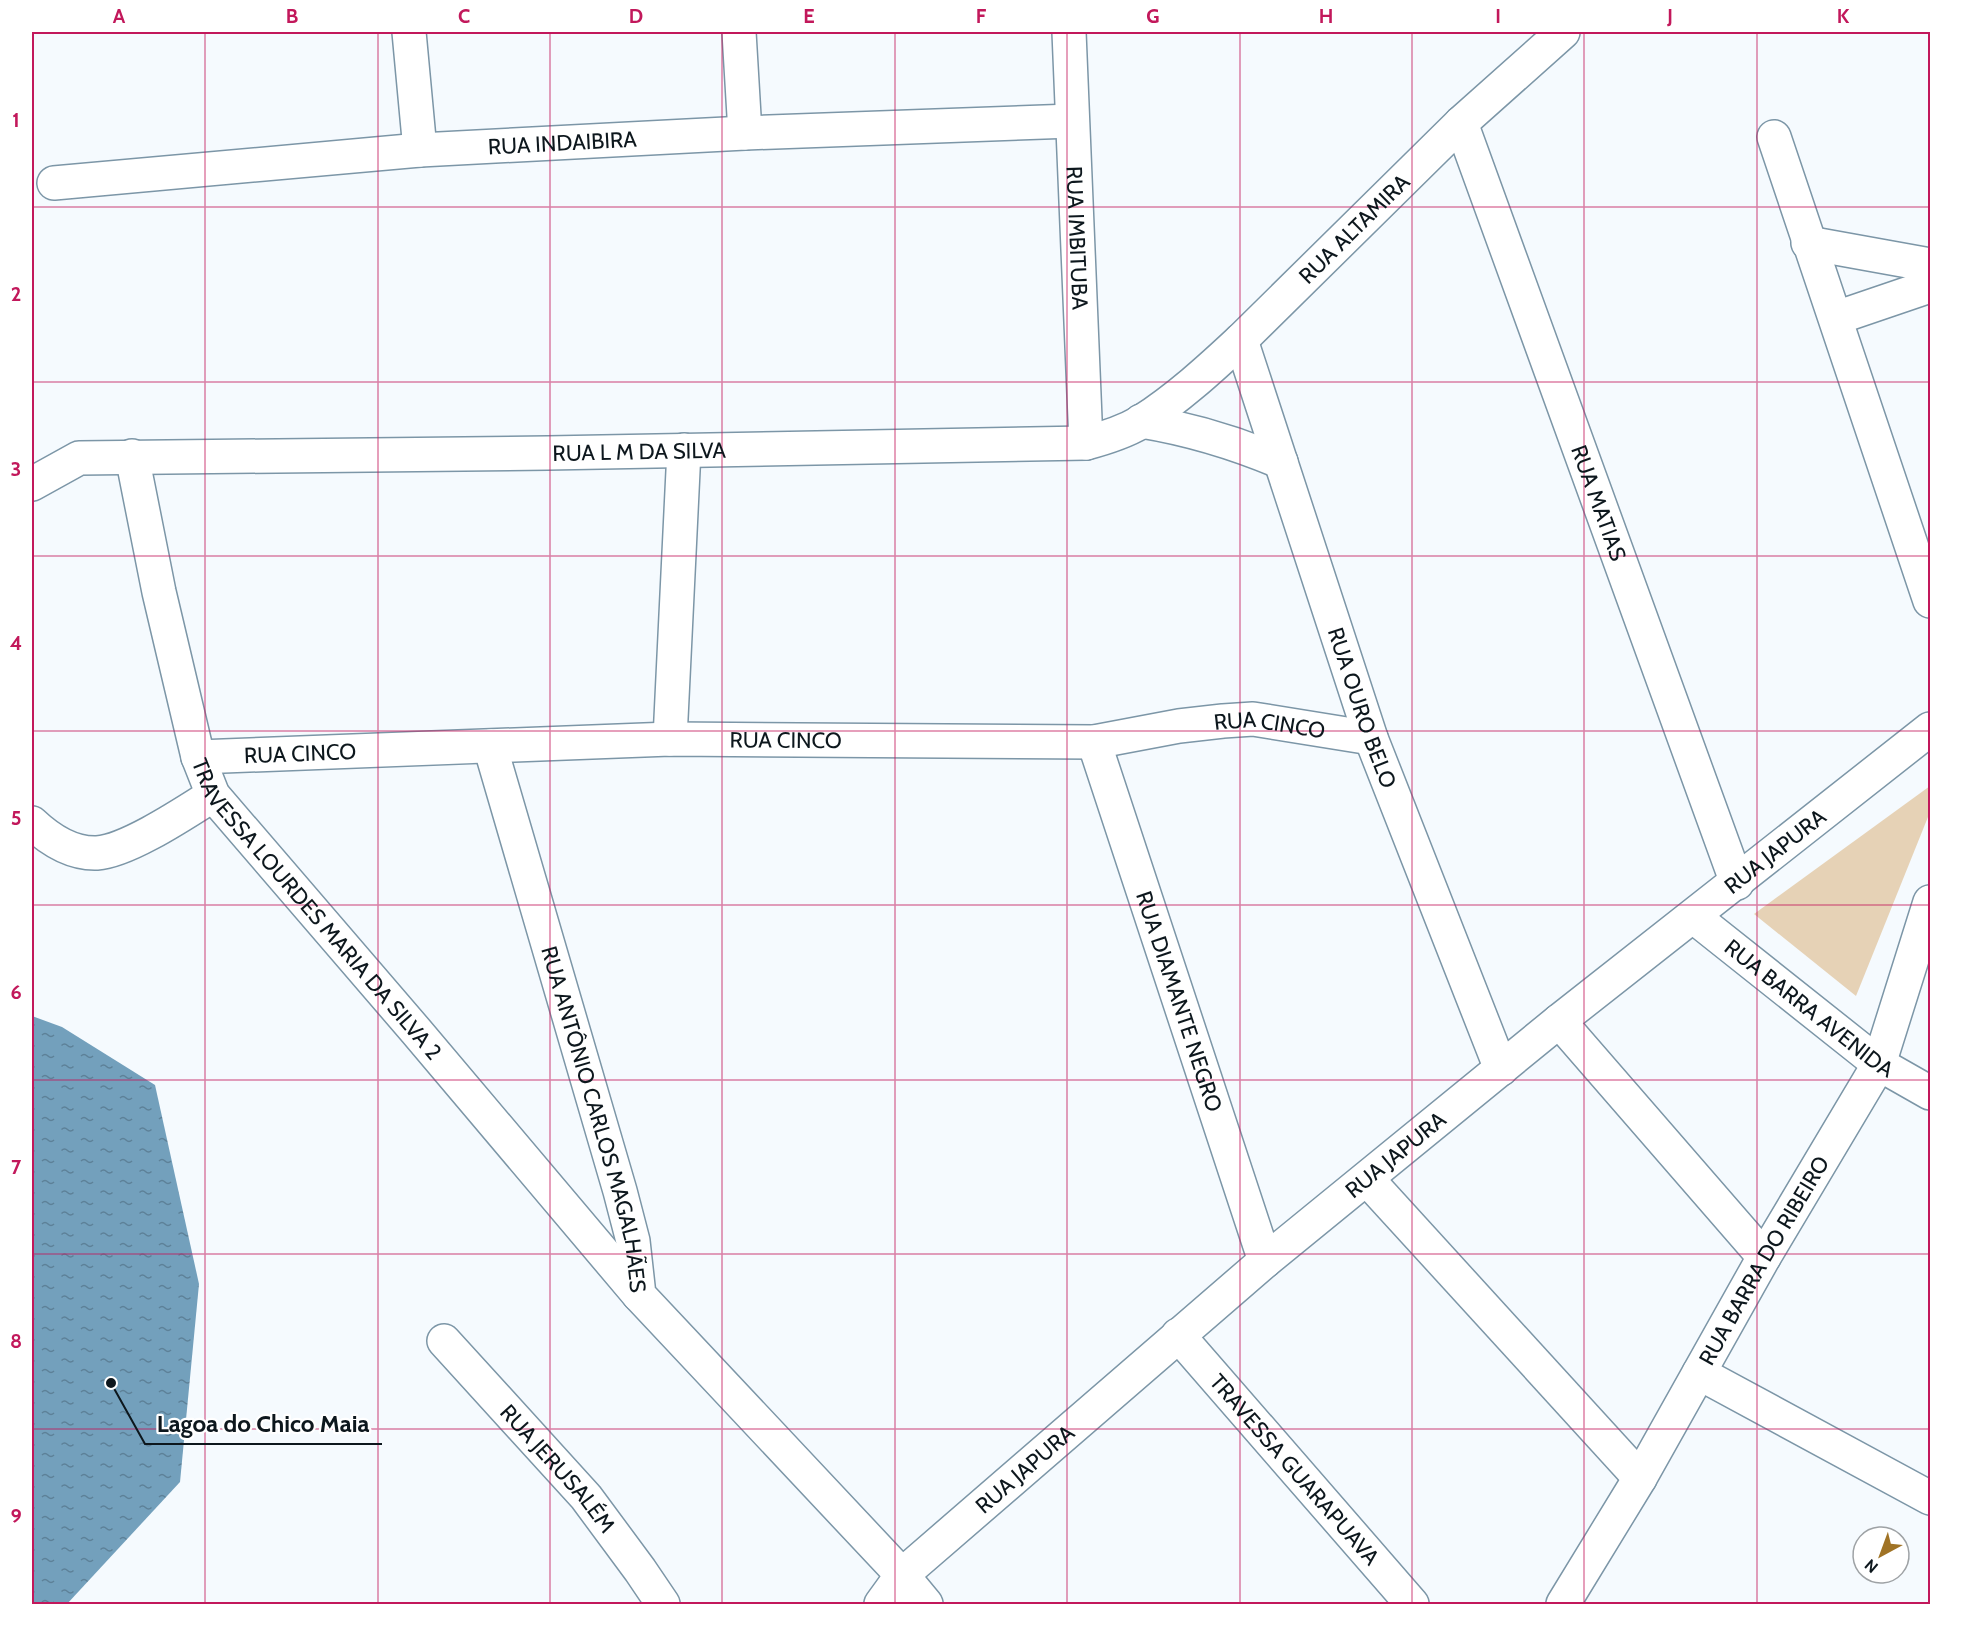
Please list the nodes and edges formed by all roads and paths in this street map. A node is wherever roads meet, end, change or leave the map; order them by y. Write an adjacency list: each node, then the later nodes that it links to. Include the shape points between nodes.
1 (410, 32): 9 (street)
2 (739, 32): 7 (street)
3 (1069, 32): 5 (street, RUA IMBITUBA)
4 (1563, 32): 6 (street, RUA ALTAMIRA)
5 (1072, 121): 7 (street, RUA INDAIBIRA); 17 (street, RUA IMBITUBA)
6 (1461, 123): 15 (street, RUA ALTAMIRA); 31 (street, RUA MATIAS)
7 (745, 133): 9 (street, RUA INDAIBIRA)
8 (1774, 137): 11 (street)
9 (420, 150): 10 (street, RUA INDAIBIRA)
10 (54, 183)
11 (1808, 243): 12 (street); 14 (street)
12 (1930, 265)
13 (1930, 286): 14 (street)
14 (1836, 318): 22 (street)
15 (1241, 340): 16 (street, RUA ALTAMIRA, via 1189,386); 20 (street, RUA OURO BELO)
16 (1141, 421): 17 (street, RUA L M DA SILVA); 20 (street, via 1206,435)
17 (1086, 443): 18 (street, RUA L M DA SILVA)
18 (684, 450): 19 (street, RUA L M DA SILVA); 25 (street)
19 (132, 456): 21 (street, RUA L M DA SILVA, via 79,458); 28 (street, TRAVESSA LOURDES MARIA DA SILVA 2)
20 (1281, 462): 24 (street, RUA OURO BELO)
21 (32, 484)
22 (1930, 601)
23 (1930, 729): 31 (street, RUA JAPURA)
24 (1371, 738): 26 (street, RUA CINCO, via 1253,719 1179,726); 36 (street, RUA OURO BELO)
25 (670, 739): 26 (street, RUA CINCO); 27 (street, RUA CINCO)
26 (1094, 742): 40 (street, RUA DIAMANTE NEGRO)
27 (490, 746): 28 (street, RUA CINCO); 41 (street, RUA ANTÔNIO CARLOS MAGALHÃES, via 633,1241)
28 (198, 757): 29 (street, TRAVESSA LOURDES MARIA DA SILVA 2)
29 (213, 795): 30 (street, via 125,845 98,853 73,850 48,838); 41 (street, TRAVESSA LOURDES MARIA DA SILVA 2)
30 (32, 823)
31 (1737, 883): 33 (street, RUA JAPURA)
32 (1930, 902): 35 (street, RUA BARRA DO RIBEIRO)
33 (1694, 917): 34 (street, RUA JAPURA); 35 (street, RUA BARRA AVENIDA)
34 (1559, 1021): 36 (street, RUA JAPURA); 39 (street)
35 (1879, 1064): 37 (street, RUA BARRA AVENIDA); 39 (street, RUA BARRA DO RIBEIRO)
36 (1501, 1069): 38 (street, RUA JAPURA)
37 (1930, 1093)
38 (1367, 1179): 40 (street, RUA JAPURA); 45 (street)
39 (1764, 1257): 44 (street, RUA BARRA DO RIBEIRO)
40 (1265, 1262): 42 (street, RUA JAPURA)
41 (639, 1295): 47 (street, RUA ANTÔNIO CARLOS MAGALHÃES)
42 (1178, 1335): 47 (street, RUA JAPURA); 51 (street, TRAVESSA GUARAPUAVA)
43 (444, 1341): 48 (street, RUA JERUSALÉM, via 586,1497)
44 (1699, 1373): 45 (street, RUA BARRA DO RIBEIRO); 46 (street)
45 (1640, 1478): 52 (street, RUA BARRA DO RIBEIRO)
46 (1930, 1498)
47 (902, 1575): 49 (street, RUA JAPURA); 50 (street, RUA ANTÔNIO CARLOS MAGALHÃES)
48 (663, 1605)
49 (881, 1605)
50 (926, 1605)
51 (1412, 1605)
52 (1563, 1605)

